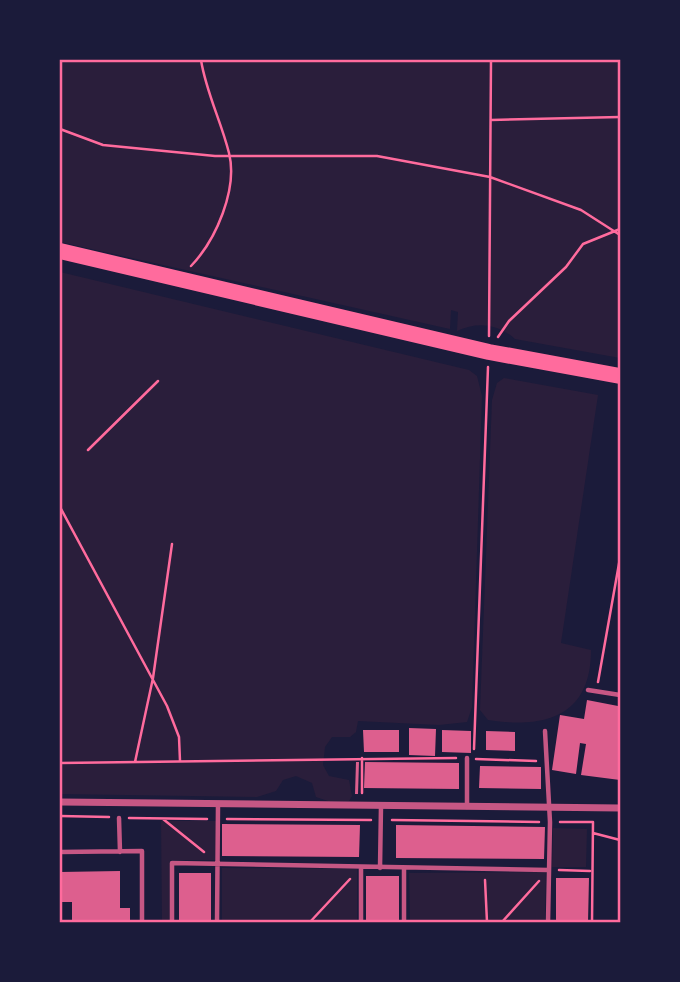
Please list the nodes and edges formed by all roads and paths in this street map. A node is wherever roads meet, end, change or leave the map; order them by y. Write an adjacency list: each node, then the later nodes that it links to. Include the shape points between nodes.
1 (201, 60): 6 (path)
2 (491, 60): 4 (path)
3 (621, 117): 4 (path)
4 (490, 120): 7 (path)
5 (60, 129): 6 (path, via 103,145)
6 (230, 156): 7 (path, via 377,156); 12 (path, via 226,209 199,258)
7 (490, 177): 9 (path, via 581,210); 13 (path)
8 (621, 229): 9 (path)
9 (615, 232): 10 (path); 13 (path, via 583,244 566,267 509,320)
10 (621, 235)
11 (60, 251): 12 (main road)
12 (180, 279): 13 (main road)
13 (489, 352): 14 (main road); 28 (path)
14 (621, 376)
15 (158, 381): 16 (path)
16 (88, 450)
17 (60, 507): 21 (path)
18 (172, 544): 21 (path)
19 (620, 560): 20 (path); 23 (path)
20 (621, 574)
21 (153, 678): 29 (path, via 179,737); 32 (path)
22 (588, 691): 23 (lane)
23 (596, 692): 24 (lane)
24 (621, 695)
25 (545, 731): 30 (lane)
26 (362, 758): 27 (path); 29 (path); 33 (path)
27 (467, 758): 28 (path); 37 (lane)
28 (474, 758): 30 (path)
29 (180, 761): 32 (path)
30 (546, 761): 39 (lane)
31 (60, 762): 32 (path)
32 (135, 762)
33 (362, 793)
34 (60, 802): 35 (street)
35 (218, 806): 36 (street); 43 (lane)
36 (381, 806): 37 (street); 44 (lane)
37 (467, 808): 39 (street)
38 (621, 808): 39 (street)
39 (549, 809): 45 (lane)
40 (60, 816): 41 (path)
41 (119, 818): 42 (path); 49 (lane)
42 (163, 819): 43 (path); 50 (path)
43 (218, 819): 44 (path); 50 (lane)
44 (381, 820): 45 (path); 52 (lane)
45 (550, 822): 46 (path, via 593,822); 55 (lane)
46 (593, 833): 47 (path); 56 (path)
47 (621, 840)
48 (60, 852): 49 (lane)
49 (120, 852): 57 (lane, via 142,851)
50 (218, 863): 51 (lane); 58 (lane, via 172,863); 59 (lane)
51 (361, 867): 52 (lane); 60 (path); 61 (lane)
52 (380, 867): 53 (lane)
53 (404, 868): 54 (lane); 62 (lane)
54 (484, 869): 55 (lane); 63 (path)
55 (549, 870): 56 (path); 64 (path); 65 (lane)
56 (592, 871): 66 (path)
57 (142, 922)
58 (172, 922)
59 (218, 922)
60 (310, 922)
61 (361, 922)
62 (404, 922)
63 (486, 922)
64 (502, 922)
65 (548, 922)
66 (592, 922)

